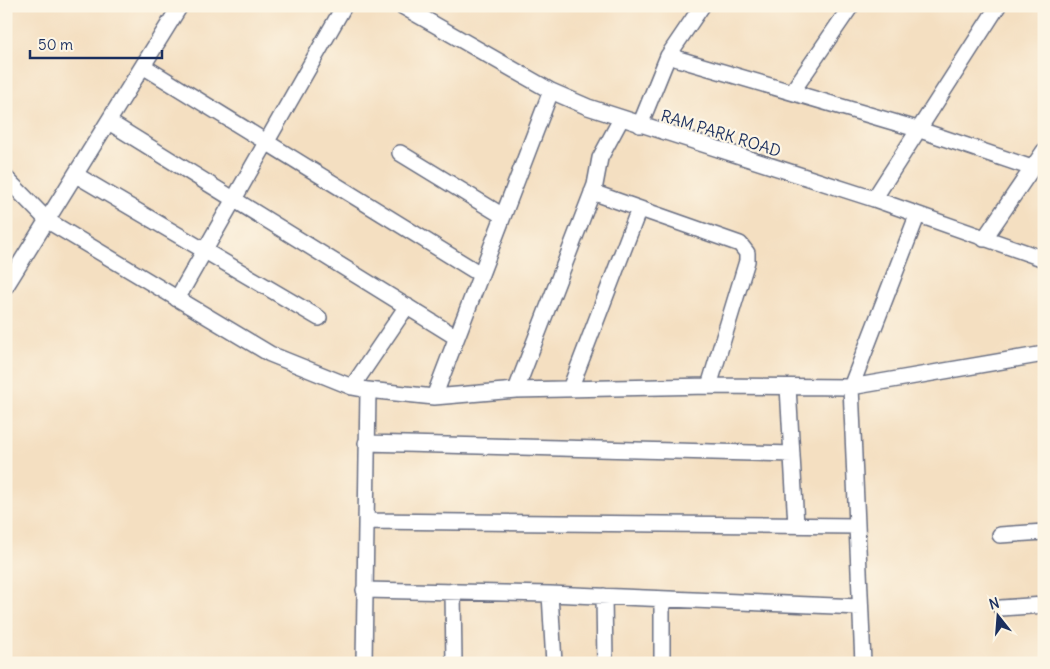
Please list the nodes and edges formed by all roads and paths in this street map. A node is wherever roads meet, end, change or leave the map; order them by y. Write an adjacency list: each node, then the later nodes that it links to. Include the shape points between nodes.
1 (180, 6): 8 (street)
2 (344, 6): 15 (street)
3 (402, 6): 9 (street, RAM PARK ROAD)
4 (702, 6): 7 (street)
5 (851, 6): 10 (street)
6 (998, 6): 14 (street)
7 (668, 56): 10 (street); 13 (street)
8 (143, 66): 12 (street); 15 (street)
9 (551, 91): 11 (street, RAM PARK ROAD); 25 (street)
10 (792, 92): 14 (street)
11 (621, 119): 13 (street, RAM PARK ROAD); 21 (street, via 600,158)
12 (109, 122): 19 (street); 23 (street)
13 (640, 125): 22 (street, RAM PARK ROAD)
14 (917, 129): 18 (street); 22 (street)
15 (268, 143): 23 (street); 31 (street)
16 (1044, 151): 18 (street)
17 (400, 154): 25 (street)
18 (1032, 168): 28 (street)
19 (76, 175): 27 (street); 29 (street)
20 (6, 178): 27 (street)
21 (592, 192): 24 (street); 44 (street)
22 (874, 199): 26 (street, RAM PARK ROAD)
23 (235, 200): 29 (street); 34 (street)
24 (639, 209): 38 (street, via 740,244 747,253); 42 (street)
25 (503, 216): 31 (street)
26 (917, 216): 28 (street, RAM PARK ROAD); 41 (street)
27 (48, 221): 32 (street); 33 (street)
28 (984, 239): 30 (street, RAM PARK ROAD)
29 (205, 250): 33 (street); 35 (street)
30 (1044, 259)
31 (480, 274): 36 (street)
32 (6, 286)
33 (177, 299): 39 (street, via 270,354)
34 (408, 306): 36 (street); 39 (street)
35 (319, 318)
36 (456, 337): 45 (street)
37 (1044, 354): 41 (street)
38 (708, 386): 40 (street); 42 (street)
39 (352, 387): 43 (street)
40 (788, 387): 41 (street); 47 (street)
41 (851, 387): 50 (street)
42 (570, 389): 44 (street)
43 (368, 390): 45 (street); 46 (street)
44 (516, 390): 45 (street)
45 (434, 397)
46 (366, 443): 47 (street); 48 (street)
47 (792, 454): 49 (street)
48 (366, 521): 49 (street); 53 (street)
49 (796, 526): 50 (street)
50 (856, 526): 59 (street)
51 (1044, 532): 52 (street)
52 (1000, 535)
53 (364, 590): 54 (street); 61 (street)
54 (453, 592): 55 (street); 62 (street)
55 (550, 594): 56 (street); 63 (street)
56 (604, 596): 57 (street); 64 (street)
57 (662, 599): 59 (street); 65 (street)
58 (1044, 605): 60 (street)
59 (860, 607): 66 (street)
60 (1001, 608)
61 (364, 663)
62 (454, 663)
63 (554, 663)
64 (605, 663)
65 (662, 663)
66 (863, 663)

